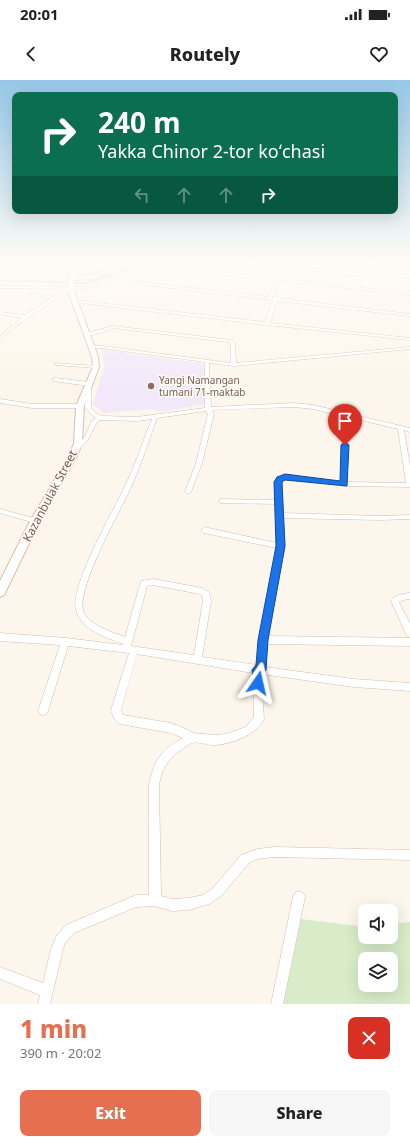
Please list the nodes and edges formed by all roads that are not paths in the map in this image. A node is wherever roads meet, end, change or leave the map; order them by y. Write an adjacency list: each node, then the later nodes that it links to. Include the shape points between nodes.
1 (47, 304): 8 (street)
2 (74, 304): 10 (main road)
3 (99, 304): 9 (street)
4 (274, 304): 9 (street)
5 (324, 304): 7 (street)
6 (0, 313): 8 (street)
7 (410, 315)
8 (27, 317): 11 (street)
9 (267, 324): 12 (street)
10 (86, 334): 13 (main road); 17 (street, via 113,327 229,342 233,344)
11 (0, 338)
12 (410, 339)
13 (91, 347): 15 (street); 18 (main road)
14 (410, 348): 17 (street)
15 (207, 362): 17 (street); 23 (street)
16 (57, 364): 18 (street)
17 (234, 366)
18 (96, 367): 20 (main road, Kazanbulak Street)
19 (55, 380): 20 (street)
20 (89, 386): 22 (main road, Kazanbulak Street); 26 (street, via 88,408)
21 (0, 401): 22 (street, via 32,406)
22 (80, 406): 29 (main road, Kazanbulak Street)
23 (208, 409): 24 (street, via 294,405 313,407); 25 (street); 32 (street, via 210,414 204,446)
24 (345, 416): 27 (street); 30 (street)
25 (155, 417): 26 (street, via 118,420); 48 (street, via 129,485 82,584 79,597 78,607 86,620)
26 (102, 418): 29 (street, via 95,421 86,439)
27 (401, 428): 28 (street); 31 (street)
28 (410, 430)
29 (76, 450): 38 (main road, Kazanbulak Street)
30 (344, 484): 31 (street); 34 (street, via 285,477 278,482)
31 (410, 485)
32 (188, 492)
33 (222, 502): 34 (street)
34 (278, 502): 36 (street)
35 (0, 511): 38 (street)
36 (279, 515): 37 (street); 40 (street)
37 (410, 517)
38 (35, 521): 41 (main road, Kazanbulak Street)
39 (204, 530): 40 (street)
40 (281, 546): 45 (street)
41 (0, 592)
42 (410, 596): 43 (street, via 395,601)
43 (410, 633)
44 (0, 637): 46 (street)
45 (263, 640): 47 (street); 50 (street)
46 (65, 642): 48 (street); 52 (street)
47 (410, 642)
48 (129, 647): 49 (street); 49 (street, via 144,582 202,591 206,594 207,601); 53 (street, via 117,715 120,719 171,728)
49 (197, 660): 50 (street)
50 (259, 670): 51 (street, via 328,681); 53 (street, via 259,719 255,725 226,739)
51 (410, 687)
52 (43, 711)
53 (192, 738): 56 (street, via 165,756 156,772)
54 (410, 855): 56 (street, via 274,852 257,854 245,859 217,892 205,900 172,905)
55 (299, 897): 60 (street)
56 (155, 900): 58 (street, via 136,901 70,929 57,948)
57 (0, 973): 58 (street)
58 (47, 991): 59 (street)
59 (44, 1004)
60 (277, 1004)

